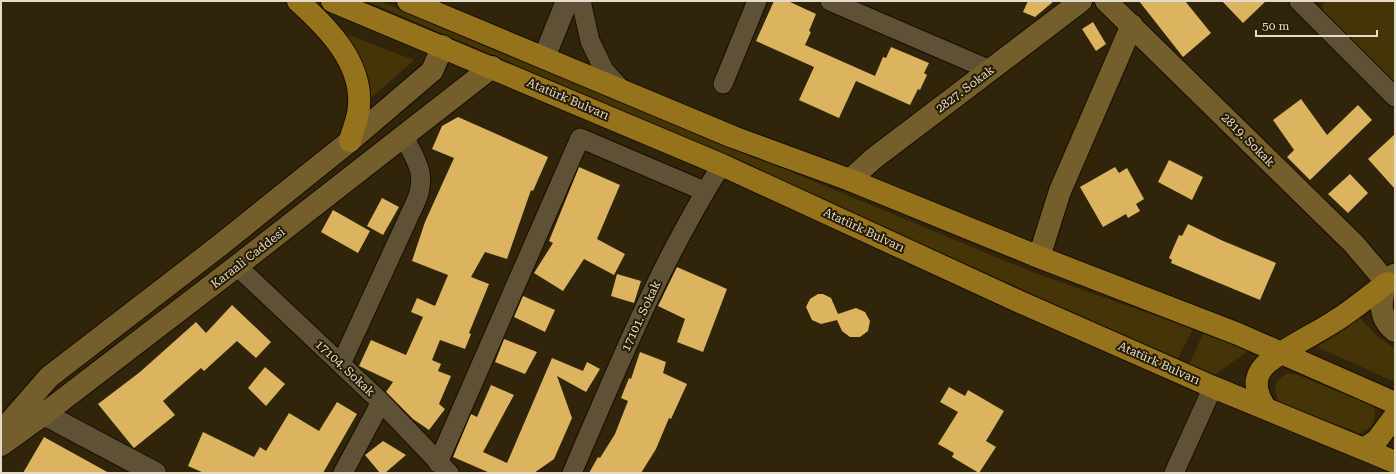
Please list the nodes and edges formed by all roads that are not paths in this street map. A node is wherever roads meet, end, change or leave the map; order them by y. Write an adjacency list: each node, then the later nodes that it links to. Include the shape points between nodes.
1 (298, 1): 20 (highway, via 330,33 356,78 359,109)
2 (332, 1): 12 (highway, Atatürk Bulvarı)
3 (408, 1): 13 (highway)
4 (567, 1): 13 (street)
5 (580, 1): 17 (street, via 590,41 598,59)
6 (757, 1): 16 (street)
7 (830, 1): 15 (street)
8 (1081, 1): 15 (main road, 2827. Sokak)
9 (1106, 1): 11 (main road, 2819. Sokak)
10 (1301, 2): 18 (street)
11 (1132, 25): 24 (main road, via 1060,191); 26 (main road, 2819. Sokak)
12 (443, 46): 14 (highway, Atatürk Bulvarı); 20 (main road, via 432,71)
13 (544, 58): 17 (highway)
14 (492, 67): 19 (main road, Karaali Caddesi); 21 (highway, Atatürk Bulvarı)
15 (990, 70): 22 (main road, 2827. Sokak, via 873,159)
16 (723, 84)
17 (623, 92): 22 (highway, via 733,137)
18 (1394, 94)
19 (404, 136): 25 (main road, Karaali Caddesi); 29 (street, via 420,170 422,185)
20 (350, 141): 36 (main road, via 49,377)
21 (722, 165): 23 (street, 17101. Sokak); 30 (highway, Atatürk Bulvarı, via 1020,302)
22 (850, 180): 24 (highway)
23 (704, 191): 40 (street, via 580,138); 43 (street, 17101. Sokak, via 616,369)
24 (1039, 257): 28 (highway)
25 (237, 266): 29 (street, 17104. Sokak); 34 (main road, Karaali Caddesi)
26 (1391, 279): 27 (main road, via 1382,294 1381,307 1385,320); 28 (highway, via 1336,320)
27 (1395, 331)
28 (1283, 353): 32 (highway); 33 (highway, via 1270,360 1261,370 1256,384 1258,397)
29 (341, 364): 31 (street, 17104. Sokak)
30 (1213, 387): 33 (highway, Atatürk Bulvarı); 44 (street)
31 (381, 402): 40 (street, 17104. Sokak); 42 (street)
32 (1395, 403)
33 (1266, 410): 38 (highway, Atatürk Bulvarı)
34 (44, 414): 37 (main road, Karaali Caddesi); 41 (street)
35 (1395, 416): 38 (highway, via 1377,440)
36 (1, 432)
37 (1, 445)
38 (1364, 449): 39 (highway, Atatürk Bulvarı)
39 (1395, 462)
40 (443, 468)
41 (155, 473)
42 (343, 473)
43 (572, 473)
44 (1174, 473)

